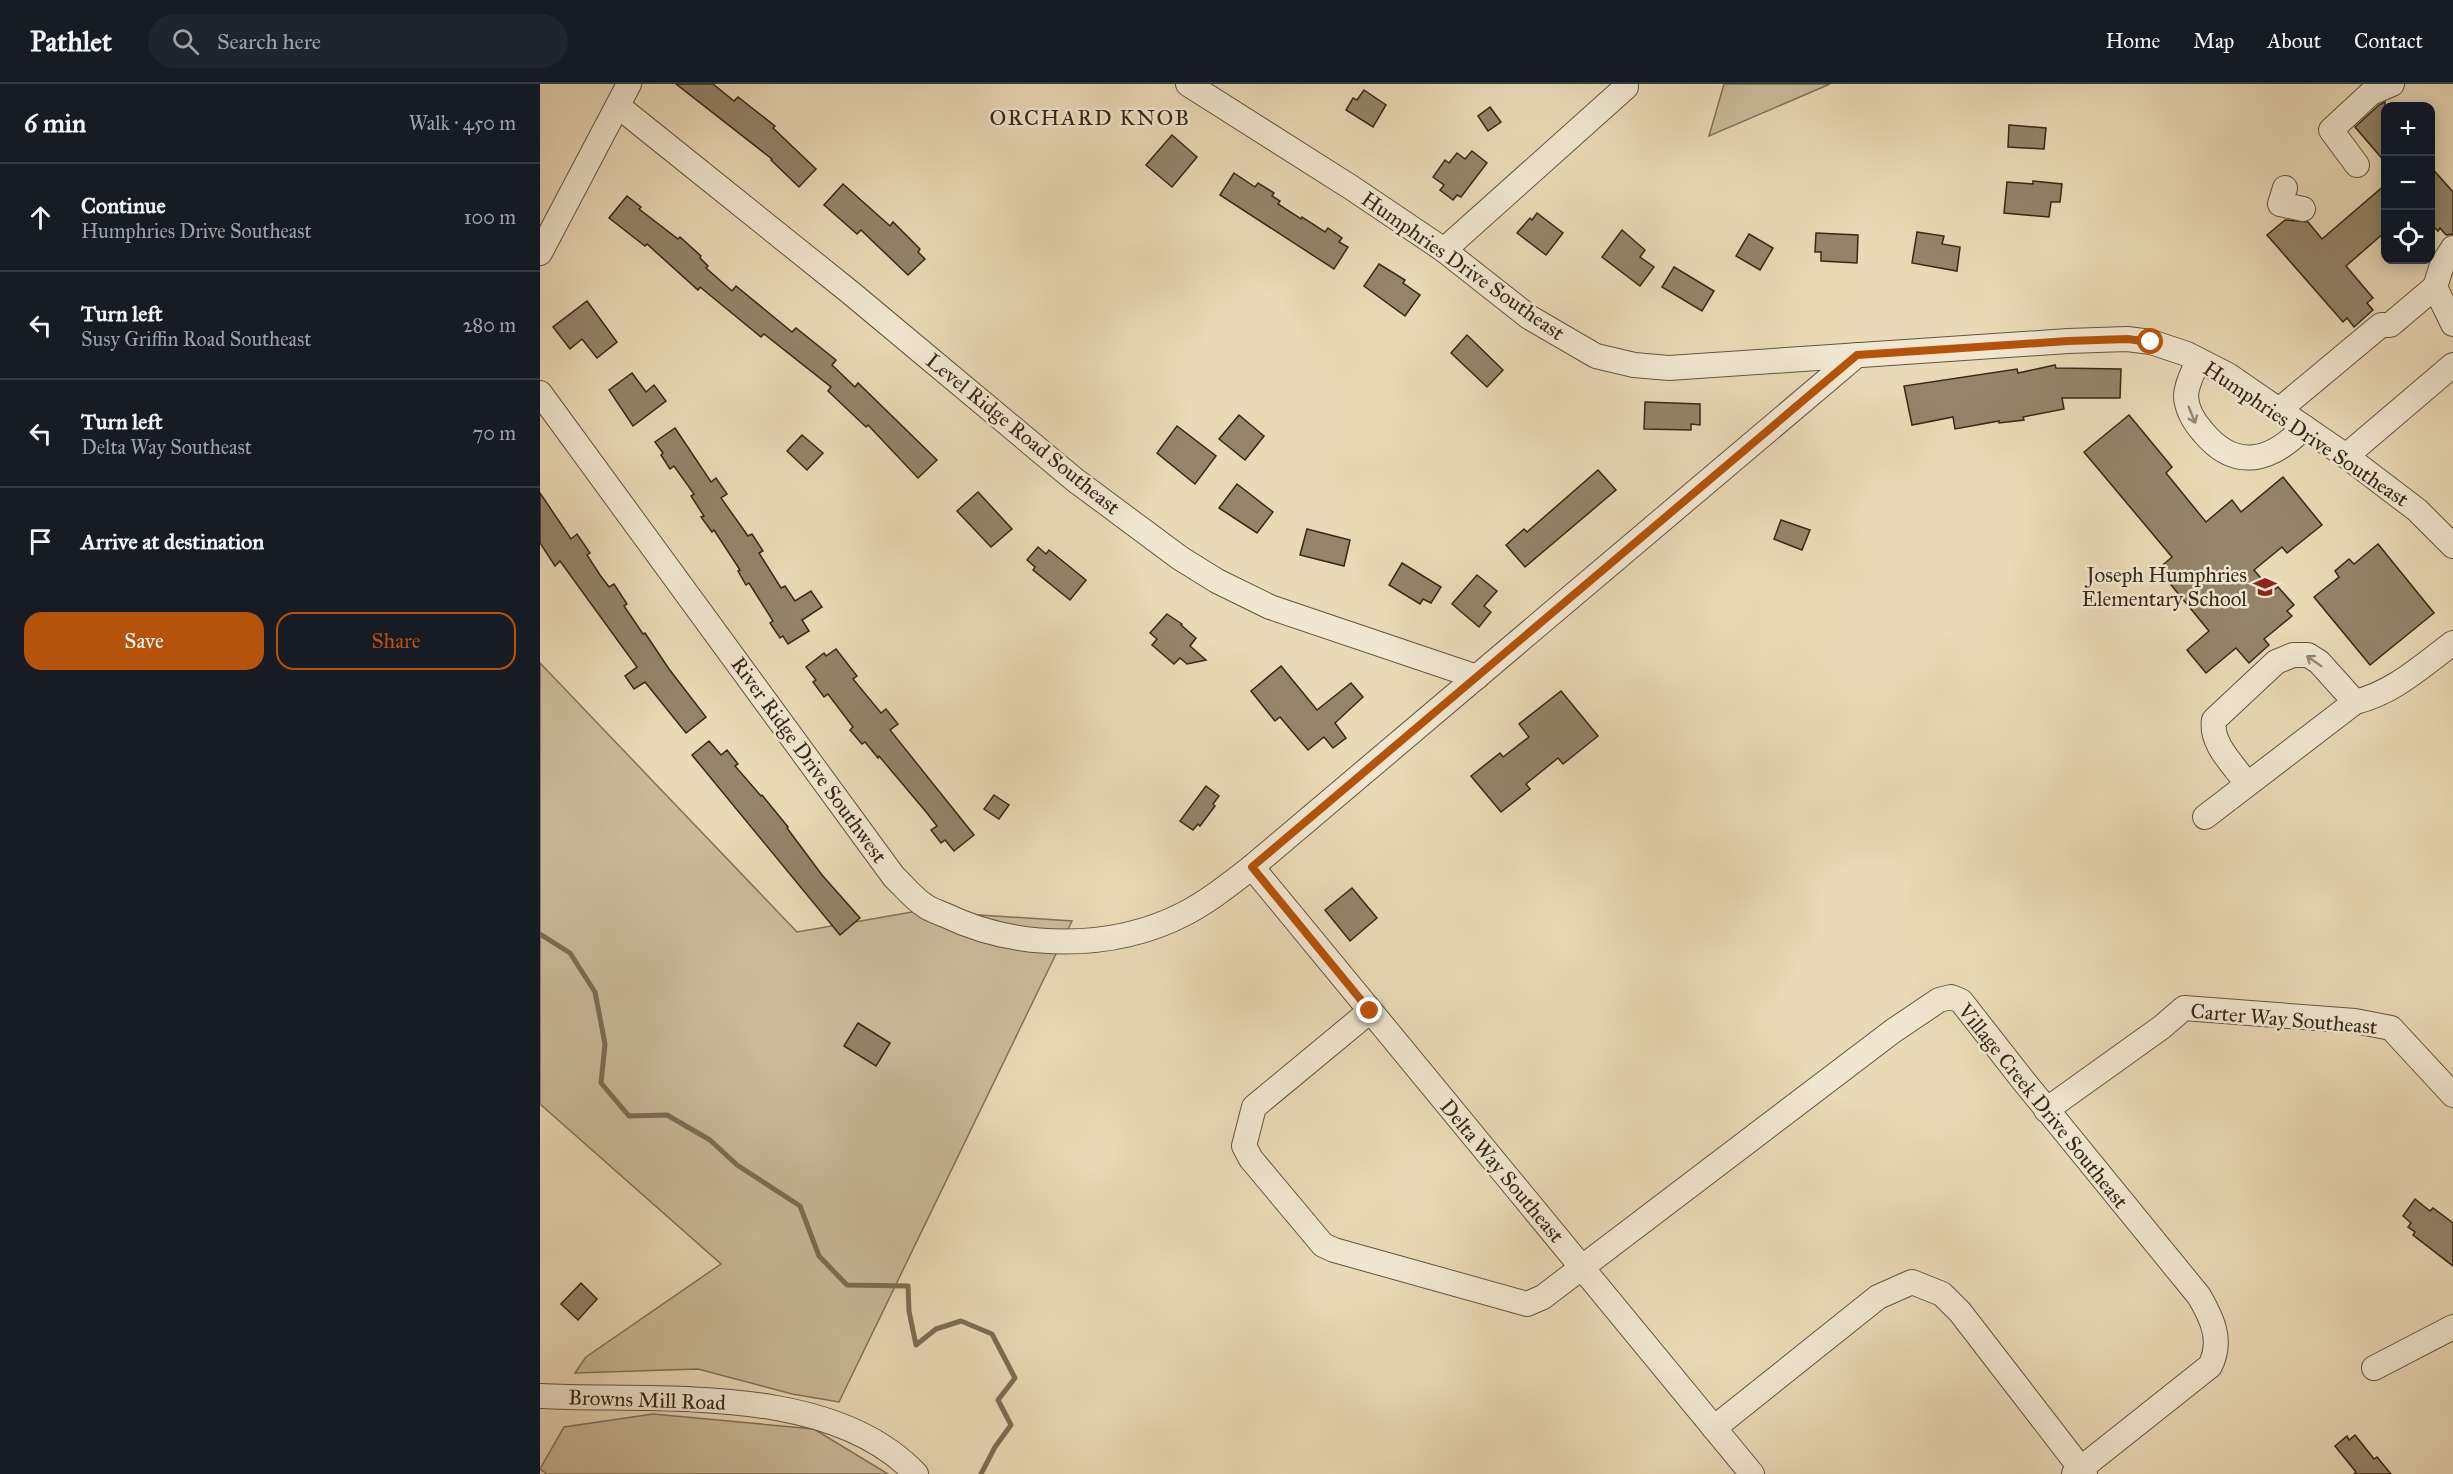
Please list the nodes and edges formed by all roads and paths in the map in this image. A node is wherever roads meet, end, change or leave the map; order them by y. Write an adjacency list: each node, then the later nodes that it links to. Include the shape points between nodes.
1 (629, 84): 5 (street)
2 (1188, 84): 10 (street, Humphries Drive Southeast)
3 (2392, 84): 6 (street, via 2371,93 2331,130)
4 (1626, 87): 10 (street)
5 (618, 106): 11 (street); 23 (street, Level Ridge Road Southeast, via 1075,480 1180,558 1269,607)
6 (2356, 165)
7 (2285, 188): 8 (street, via 2280,204)
8 (2303, 209)
9 (2453, 248): 12 (street)
10 (1444, 250): 14 (street, Humphries Drive Southeast, via 1529,317 1596,356 1669,368)
11 (540, 253)
12 (2435, 287): 13 (street); 18 (street, via 2390,325 2381,325)
13 (2453, 324)
14 (1857, 355): 15 (street, Humphries Drive Southeast, via 2127,339 2151,342); 23 (street, River Ridge Drive Southwest)
15 (2198, 360): 18 (street, Humphries Drive Southeast); 19 (street, one-way to 19, via 2186,396 2196,424 2219,448 2241,457 2266,455 2289,443)
16 (2453, 365): 20 (street)
17 (540, 393): 27 (street, River Ridge Drive Southwest, via 894,877 924,905 969,927 1022,940 1077,941 1133,933 1182,915)
18 (2279, 410): 19 (street, Humphries Drive Southeast)
19 (2304, 427): 20 (street, Humphries Drive Southeast)
20 (2346, 456): 21 (street, Humphries Drive Southeast, via 2417,510)
21 (2453, 546)
22 (2453, 643): 24 (street, via 2390,690)
23 (1477, 677): 27 (street, River Ridge Drive Southwest)
24 (2355, 702): 25 (street); 25 (street, one-way to 25, via 2308,655 2293,655 2276,662 2214,720 2217,743)
25 (2247, 784): 26 (street)
26 (2205, 817)
27 (1252, 867): 28 (street, Delta Way Southeast)
28 (1370, 1011): 31 (street, Delta Way Southeast); 31 (street, Village Creek Drive Southeast, via 1254,1107 1244,1146 1251,1159 1323,1245 1334,1250 1527,1304 1543,1298)
29 (2453, 1095): 30 (street, Carter Way Southeast, via 2391,1028 2355,1021 2184,1008)
30 (2046, 1110): 31 (street, Village Creek Drive Southeast, via 1961,1001 1951,997 1939,999); 36 (street, Village Creek Drive Southeast, via 2199,1296 2209,1313 2217,1343 2210,1366)
31 (1582, 1267): 35 (street, Delta Way Southeast)
32 (2453, 1327): 33 (street)
33 (2374, 1368)
34 (540, 1396): 37 (street, Browns Mill Road, via 680,1397 771,1407 821,1419 875,1441)
35 (1714, 1428): 36 (street, via 1878,1297 1912,1282 1942,1294 1960,1312); 38 (street, Delta Way Southeast)
36 (2080, 1472)
37 (916, 1474)
38 (1752, 1474)

